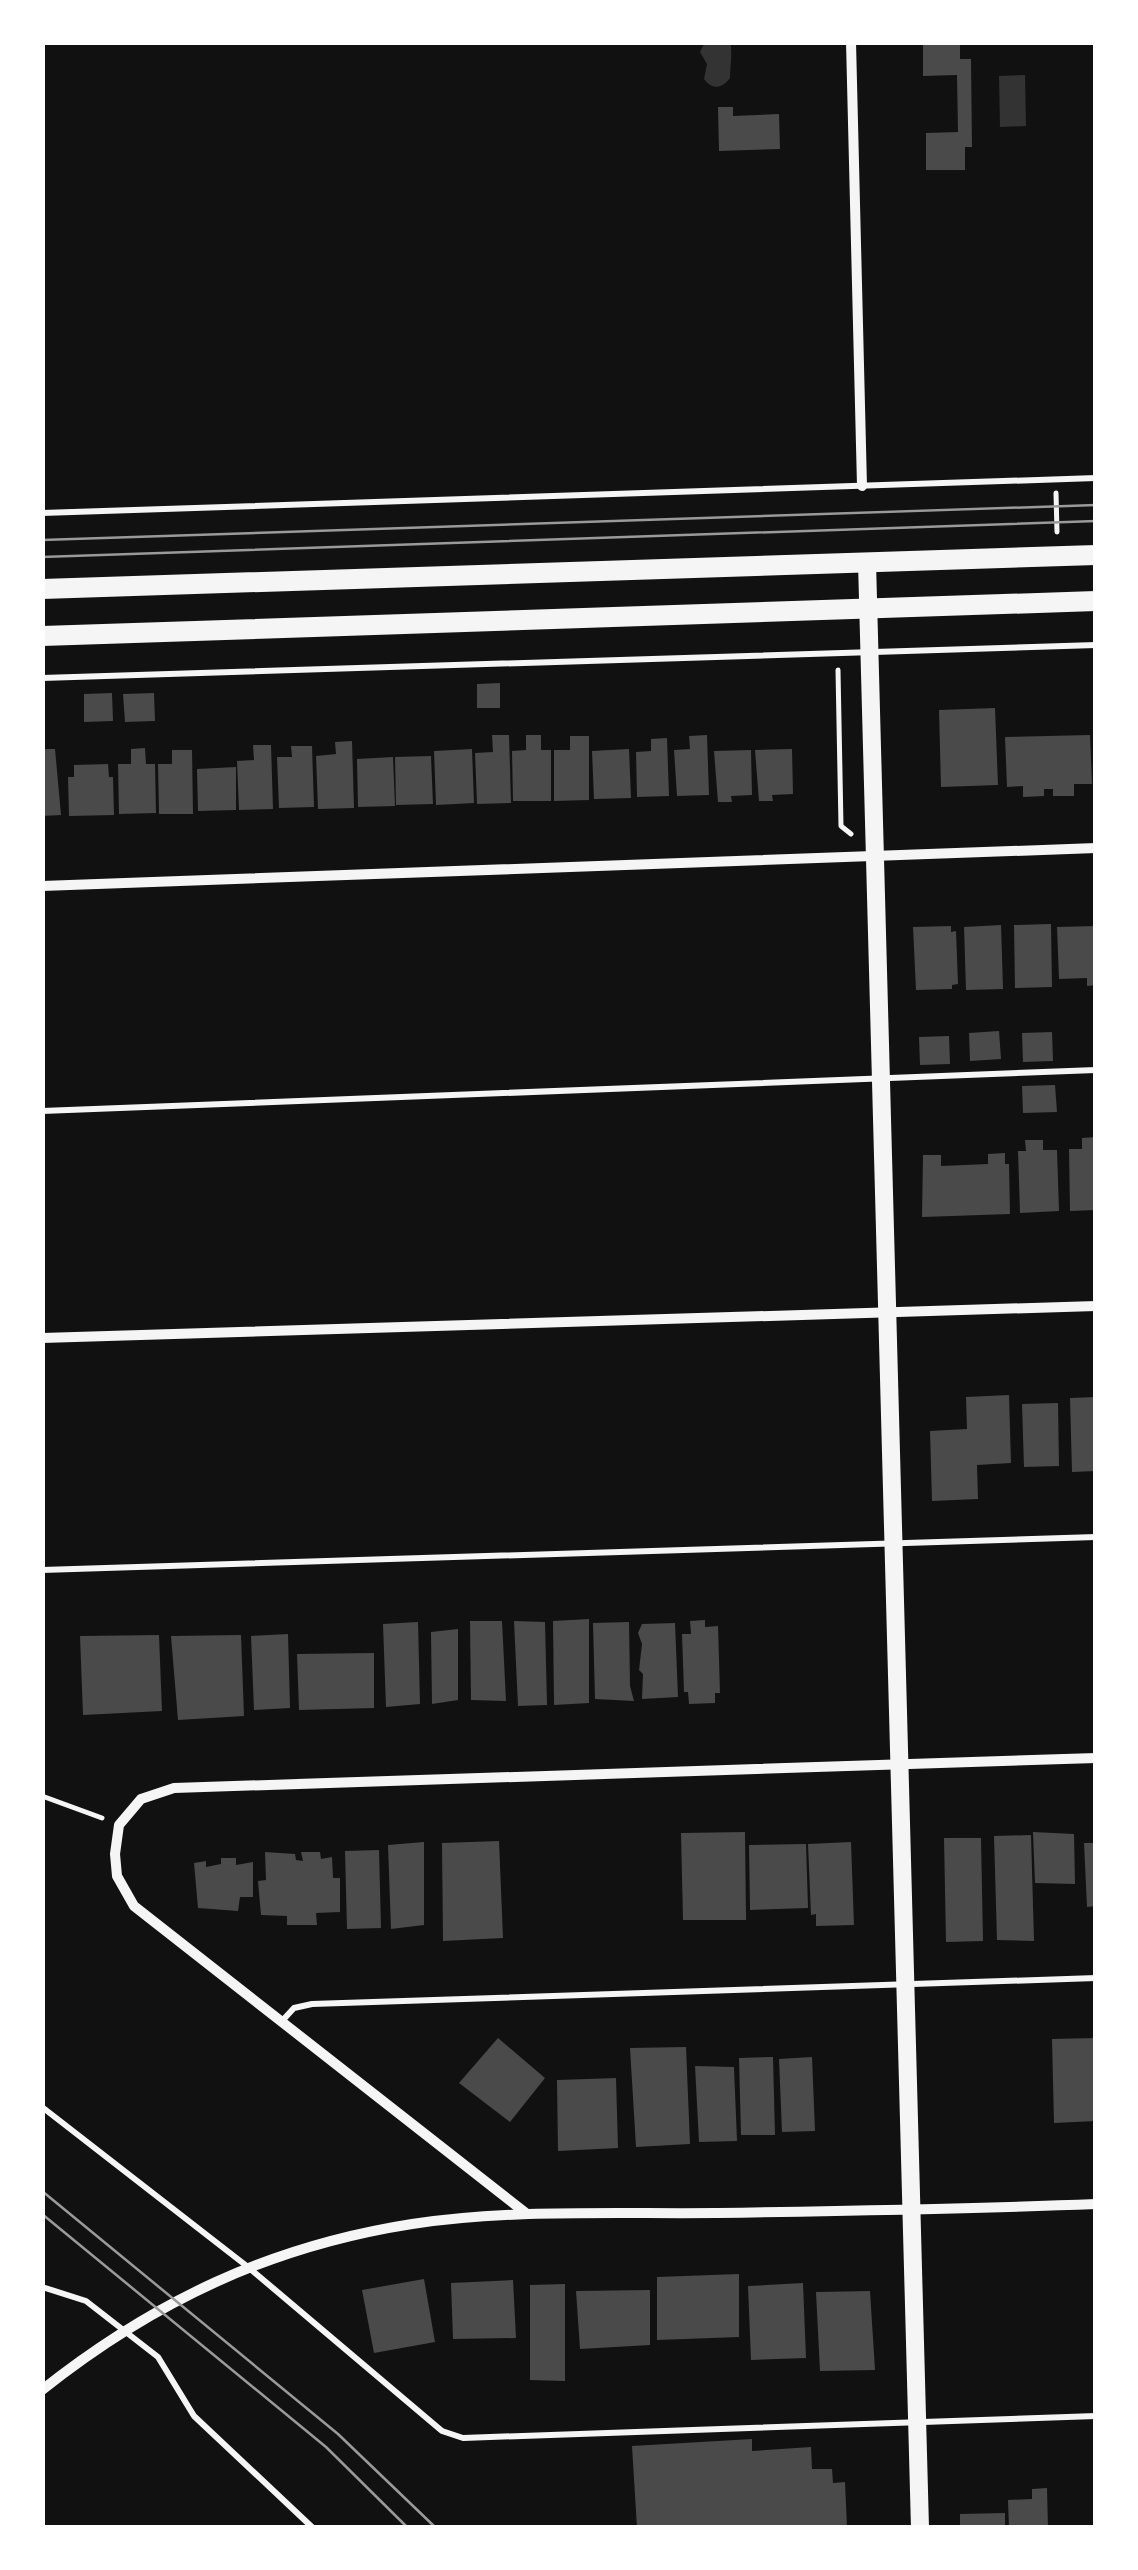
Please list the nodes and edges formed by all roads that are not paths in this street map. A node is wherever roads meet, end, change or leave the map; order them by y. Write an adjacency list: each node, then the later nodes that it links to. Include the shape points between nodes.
1 (851, 42): 3 (street)
2 (1096, 478): 3 (lane)
3 (862, 486): 4 (lane)
4 (42, 514)
5 (1096, 554): 6 (main road)
6 (867, 562): 7 (main road); 9 (street)
7 (42, 589)
8 (1096, 601): 9 (main road)
9 (868, 608): 10 (main road); 12 (street)
10 (42, 636)
11 (1096, 644): 12 (lane)
12 (870, 652): 13 (lane); 15 (street)
13 (42, 678)
14 (1096, 848): 15 (street)
15 (875, 856): 16 (street); 18 (street)
16 (42, 886)
17 (1096, 1070): 18 (lane)
18 (881, 1076): 19 (lane); 21 (street)
19 (42, 1112)
20 (1096, 1306): 21 (street)
21 (887, 1312): 22 (street); 24 (street)
22 (42, 1338)
23 (1096, 1537): 24 (lane)
24 (893, 1544): 25 (lane); 27 (street)
25 (42, 1570)
26 (1096, 1758): 27 (street)
27 (899, 1765): 29 (street); 30 (street, via 174,1788 141,1800 119,1825 115,1854 117,1876 134,1906)
28 (1096, 1978): 29 (lane)
29 (905, 1983): 30 (lane, via 312,2004 294,2008); 33 (street)
30 (281, 2022): 34 (street)
31 (42, 2107): 35 (lane)
32 (1096, 2204): 33 (street)
33 (911, 2211): 34 (street); 39 (street)
34 (527, 2214): 35 (street, via 412,2224)
35 (248, 2267): 37 (street, via 196,2288 99,2346); 39 (lane, via 442,2431 463,2438)
36 (42, 2286): 40 (lane, via 86,2301 158,2357 194,2416)
37 (42, 2390)
38 (1096, 2416): 39 (lane)
39 (917, 2421): 41 (street)
40 (313, 2528)
41 (920, 2528)

